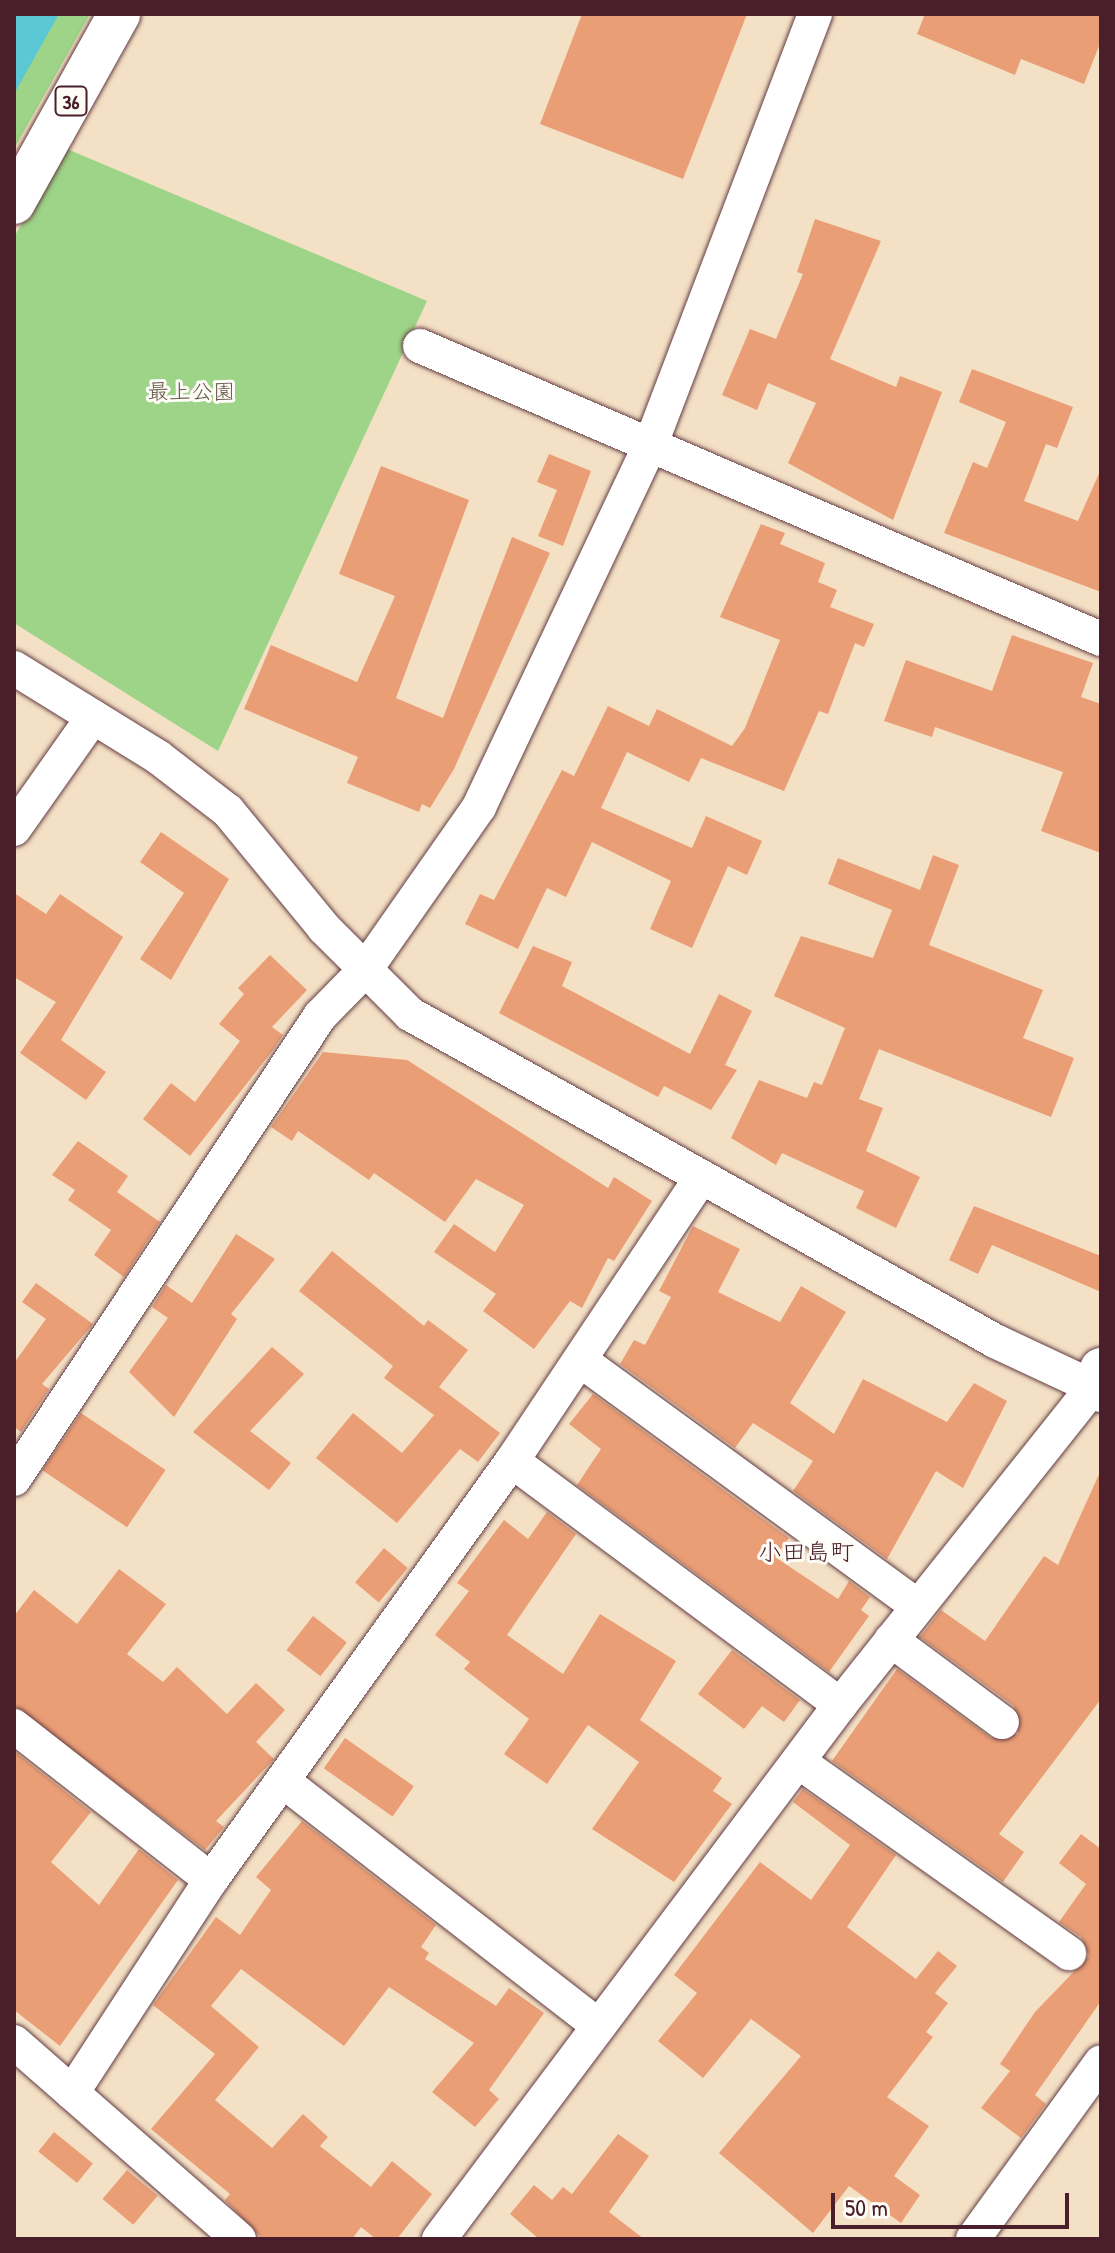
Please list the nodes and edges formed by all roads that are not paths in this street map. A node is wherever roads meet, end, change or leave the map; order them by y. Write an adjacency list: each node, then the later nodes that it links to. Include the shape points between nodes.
1 (119, 14): 3 (main road, 36)
2 (815, 14): 5 (street)
3 (14, 203)
4 (420, 346): 5 (street)
5 (652, 441): 6 (street); 10 (street, via 479,807)
6 (1101, 639)
7 (14, 668): 8 (street)
8 (93, 717): 9 (street); 10 (street, via 228,811)
9 (14, 829)
10 (365, 970): 11 (street, via 410,1014); 15 (street, via 320,1016)
11 (700, 1179): 12 (street); 13 (street)
12 (580, 1360): 14 (street); 16 (street)
13 (1098, 1382): 16 (street)
14 (512, 1461): 18 (street); 22 (street)
15 (14, 1479)
16 (917, 1606): 17 (street)
17 (891, 1640): 18 (street); 19 (street)
18 (840, 1705): 21 (street)
19 (1002, 1722)
20 (14, 1726): 23 (street)
21 (799, 1762): 24 (street); 25 (street)
22 (283, 1781): 23 (street); 25 (street)
23 (211, 1880): 28 (street)
24 (1069, 1953)
25 (597, 2025): 30 (street)
26 (14, 2042): 28 (street)
27 (1101, 2062): 31 (street)
28 (72, 2093): 29 (street)
29 (239, 2239)
30 (439, 2239)
31 (973, 2239)

